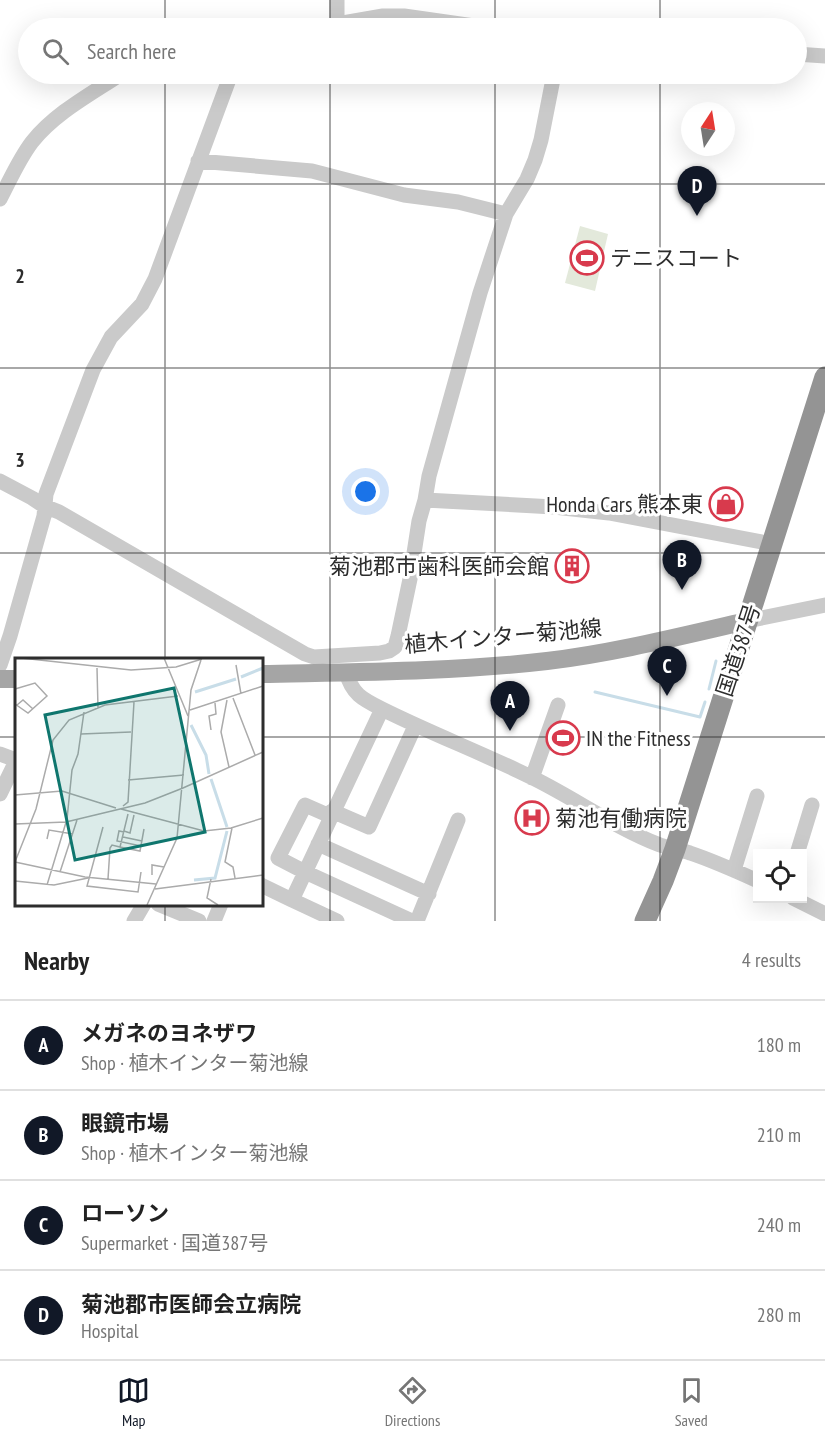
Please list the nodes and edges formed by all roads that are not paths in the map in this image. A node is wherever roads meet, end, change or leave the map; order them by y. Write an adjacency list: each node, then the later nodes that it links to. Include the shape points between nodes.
1 (337, 0): 2 (street)
2 (337, 18)
3 (372, 18): 4 (street)
4 (418, 18)
5 (807, 55): 6 (street)
6 (825, 56)
7 (106, 84): 11 (street, via 68,109 32,142)
8 (227, 84): 10 (street)
9 (552, 84): 12 (street, via 535,160)
10 (198, 161): 12 (street, via 312,171 404,195); 16 (street, via 155,279 142,304 111,337 93,370)
11 (0, 199)
12 (506, 213): 15 (street, via 456,377)
13 (825, 378): 17 (highway, 国道387号)
14 (0, 481): 16 (street)
15 (424, 500): 17 (street, via 609,513); 20 (street, via 395,647 380,653)
16 (44, 506): 20 (street); 21 (street)
17 (772, 544): 19 (highway, 国道387号)
18 (825, 605): 19 (street)
19 (747, 621): 22 (main road, 植木インター菊池線, via 616,650 548,660 448,669); 40 (highway, 国道387号)
20 (314, 657): 23 (street)
21 (0, 665)
22 (346, 672): 23 (main road, 植木インター菊池線); 28 (street, via 360,697)
23 (324, 673): 24 (main road, 植木インター菊池線)
24 (262, 674)
25 (15, 679): 26 (main road)
26 (0, 680)
27 (558, 705): 33 (street)
28 (381, 709): 29 (street); 37 (street)
29 (415, 726): 33 (street); 37 (street, via 369,827)
30 (0, 754): 31 (street)
31 (15, 760)
32 (15, 762): 34 (street)
33 (532, 778): 40 (street, via 646,839)
34 (0, 794)
35 (758, 796): 42 (street)
36 (812, 805): 41 (street)
37 (331, 814): 39 (street); 43 (street, via 305,805 278,858)
38 (458, 820): 46 (street)
39 (318, 844): 43 (street); 46 (street)
40 (675, 849): 42 (street); 59 (highway, 国道387号)
41 (799, 849)
42 (734, 870): 44 (street)
43 (305, 872): 47 (street); 57 (street)
44 (753, 879)
45 (262, 885): 47 (street)
46 (429, 894): 58 (street)
47 (292, 900): 56 (street)
48 (802, 903): 52 (street)
49 (143, 906): 53 (street)
50 (163, 906): 54 (street)
51 (220, 906): 55 (street)
52 (825, 914)
53 (134, 921)
54 (199, 921)
55 (214, 921)
56 (337, 921)
57 (412, 921)
58 (417, 921)
59 (645, 921)

